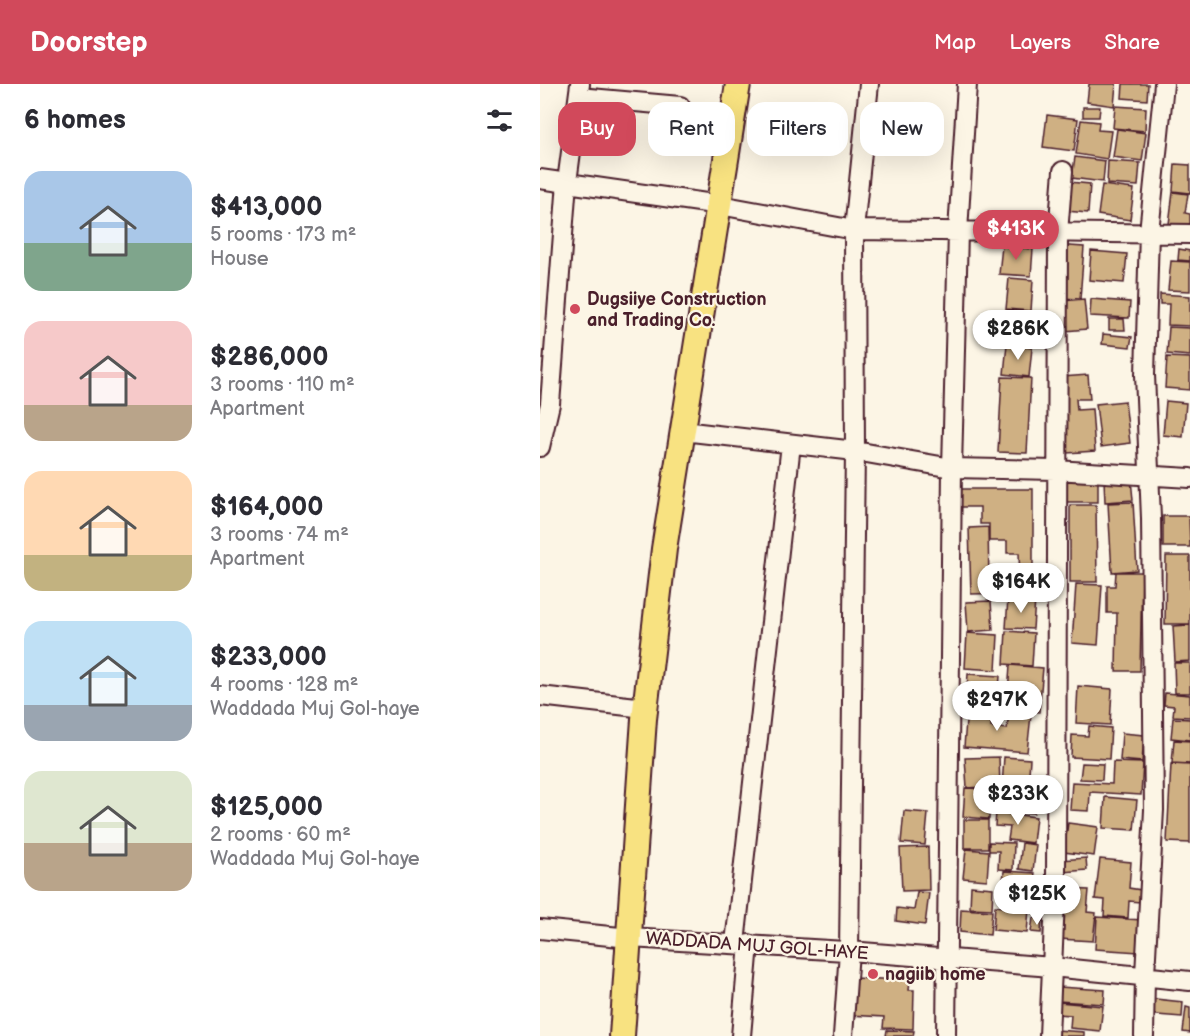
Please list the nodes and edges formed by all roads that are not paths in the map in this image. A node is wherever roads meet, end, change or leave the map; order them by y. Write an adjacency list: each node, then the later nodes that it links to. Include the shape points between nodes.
1 (738, 84): 10 (main road)
2 (869, 84): 11 (street)
3 (967, 84): 12 (street)
4 (1164, 84): 14 (street)
5 (579, 90): 6 (street); 9 (street)
6 (655, 102)
7 (1063, 171): 13 (street)
8 (540, 179): 9 (street)
9 (567, 182): 10 (street); 18 (street, via 550,404)
10 (720, 205): 11 (street); 16 (main road)
11 (854, 230): 12 (street); 19 (street)
12 (958, 232): 13 (street); 20 (street)
13 (1058, 232): 14 (street); 21 (street)
14 (1149, 232): 15 (street); 22 (street, via 1145,375)
15 (1190, 234)
16 (683, 431): 17 (street); 25 (main road)
17 (792, 444): 19 (street); 28 (street)
18 (540, 447)
19 (855, 451): 20 (street); 29 (street)
20 (952, 468): 21 (street); 30 (street)
21 (1055, 470): 22 (street); 31 (street, via 1058,617)
22 (1148, 475): 23 (street); 32 (street, via 1154,810)
23 (1190, 478)
24 (540, 696): 25 (street)
25 (645, 708): 27 (main road)
26 (540, 928): 27 (street, WADDADA MUJ GOL-HAYE)
27 (630, 938): 28 (street, WADDADA MUJ GOL-HAYE); 34 (main road)
28 (742, 944): 29 (street, WADDADA MUJ GOL-HAYE); 35 (street)
29 (849, 951): 30 (street, WADDADA MUJ GOL-HAYE); 36 (street)
30 (945, 960): 31 (street, WADDADA MUJ GOL-HAYE); 37 (street)
31 (1052, 967): 32 (street, WADDADA MUJ GOL-HAYE); 38 (street)
32 (1145, 974): 33 (street, WADDADA MUJ GOL-HAYE); 39 (street)
33 (1190, 981)
34 (622, 1036)
35 (741, 1036)
36 (843, 1036)
37 (946, 1036)
38 (1049, 1036)
39 (1144, 1036)

